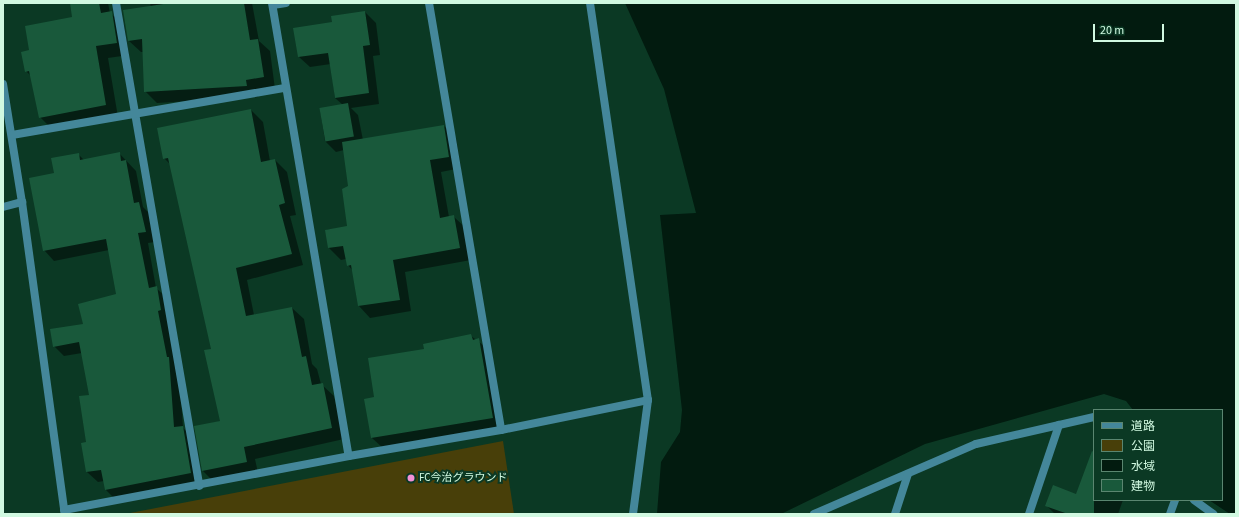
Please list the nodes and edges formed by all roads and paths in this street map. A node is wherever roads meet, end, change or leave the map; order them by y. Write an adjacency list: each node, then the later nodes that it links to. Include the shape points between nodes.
1 (116, 3): 8 (street)
2 (286, 3): 5 (street)
3 (429, 3): 15 (street)
4 (590, 3): 12 (street)
5 (273, 4): 7 (street)
6 (3, 84): 9 (street)
7 (285, 88): 8 (street); 16 (street)
8 (134, 114): 9 (street); 18 (street)
9 (12, 135): 10 (street)
10 (22, 202): 11 (street); 21 (street)
11 (3, 207)
12 (648, 400): 15 (street); 22 (street)
13 (1093, 416): 14 (street)
14 (1059, 425): 17 (street, via 976,444); 25 (street)
15 (501, 430): 16 (street)
16 (349, 456): 18 (street)
17 (908, 474): 23 (street); 24 (street)
18 (199, 486): 21 (street)
19 (1175, 501): 26 (street)
20 (1195, 501): 27 (street)
21 (64, 512)
22 (633, 514)
23 (814, 514)
24 (895, 514)
25 (1029, 514)
26 (1170, 514)
27 (1213, 514)

